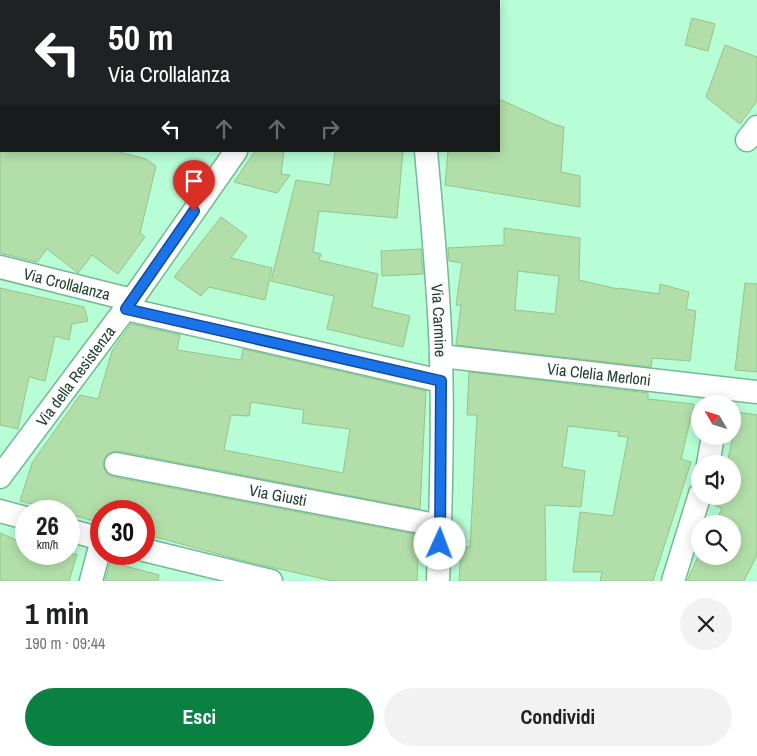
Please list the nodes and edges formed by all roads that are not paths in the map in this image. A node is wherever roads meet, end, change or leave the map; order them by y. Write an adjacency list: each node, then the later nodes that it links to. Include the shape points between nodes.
1 (235, 152): 4 (street, Via della Resistenza)
2 (426, 152): 5 (street, Via Carmine)
3 (0, 267): 4 (street, Via Crollalanza)
4 (129, 304): 6 (street, Via Crollalanza); 10 (street, Via della Resistenza)
5 (441, 356): 6 (street, Via Carmine); 8 (street, Via Clelia Merloni)
6 (441, 381): 14 (street, Via Carmine)
7 (757, 392): 8 (street, Via Clelia Merloni)
8 (719, 395)
9 (116, 464): 14 (street, Via Giusti)
10 (0, 477)
11 (697, 505): 20 (street)
12 (0, 511): 13 (street)
13 (15, 515)
14 (441, 526): 19 (street, Via Carmine)
15 (155, 553): 18 (street)
16 (95, 565): 17 (street)
17 (91, 581)
18 (271, 581)
19 (438, 581)
20 (673, 581)

